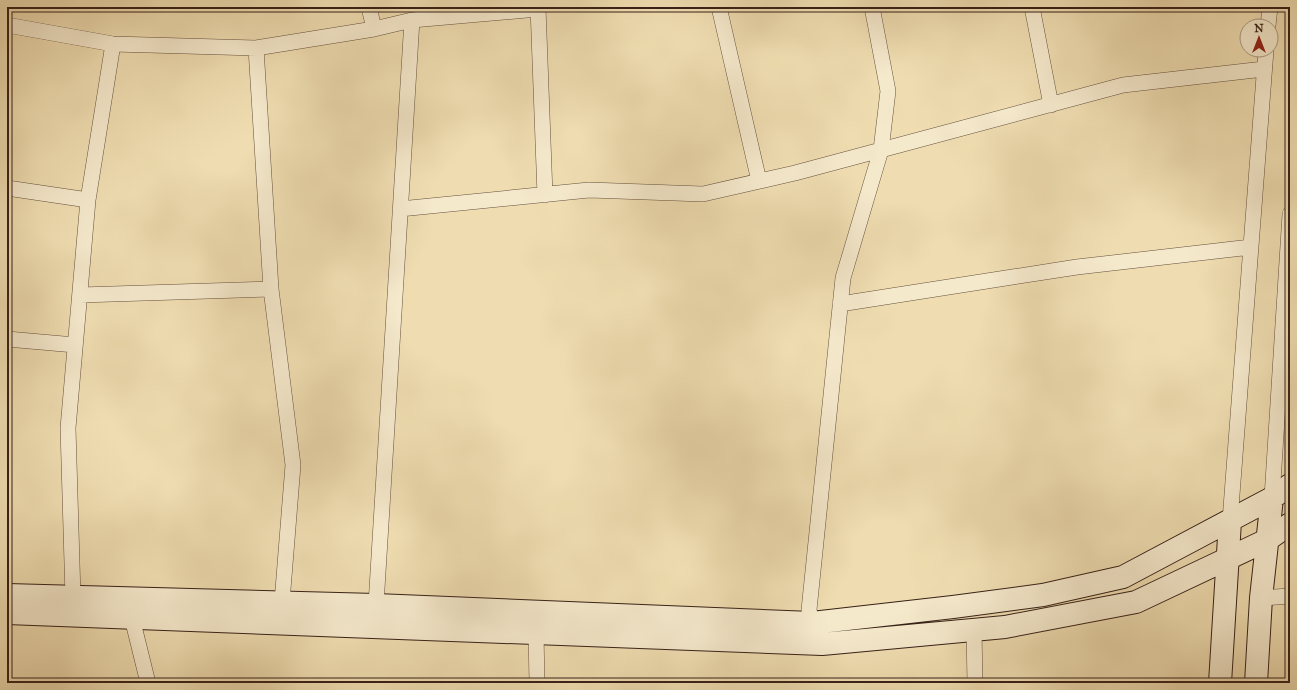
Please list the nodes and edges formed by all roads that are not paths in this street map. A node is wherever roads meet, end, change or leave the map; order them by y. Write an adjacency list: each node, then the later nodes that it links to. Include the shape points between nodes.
1 (369, 7): 10 (street)
2 (719, 7): 17 (street)
3 (872, 7): 16 (street, via 888,91)
4 (1032, 7): 15 (street)
5 (1270, 7): 7 (street)
6 (538, 8): 8 (street); 19 (street)
7 (1269, 18)
8 (412, 20): 10 (street); 21 (street)
9 (7, 25): 11 (street)
10 (374, 29): 12 (street)
11 (113, 44): 12 (street); 20 (street)
12 (256, 48): 24 (street)
13 (1265, 58): 14 (street)
14 (1264, 69): 15 (street, via 1123,85); 23 (street)
15 (1051, 104): 16 (street)
16 (881, 150): 17 (street); 26 (street, via 843,278)
17 (759, 181): 19 (street, via 703,194 589,190)
18 (7, 188): 20 (street)
19 (545, 195): 21 (street)
20 (88, 200): 25 (street)
21 (400, 208): 40 (street)
22 (1290, 214): 30 (street)
23 (1251, 247): 26 (street, via 1077,267); 31 (street)
24 (271, 289): 25 (street); 39 (street, via 293,465)
25 (80, 295): 28 (street)
26 (840, 304): 43 (street, via 809,610)
27 (7, 339): 28 (street)
28 (75, 345): 37 (street, via 68,428)
29 (1290, 485): 30 (main road)
30 (1272, 498): 31 (main road); 33 (main road)
31 (1230, 521): 34 (main road); 43 (main road, via 1123,577 1043,594)
32 (1290, 524): 33 (main road)
33 (1267, 540): 34 (main road); 38 (main road)
34 (1229, 558): 44 (main road, via 1136,602 1005,627); 49 (main road)
35 (7, 595): 37 (main road)
36 (1290, 596): 38 (street)
37 (73, 597): 39 (main road)
38 (1261, 598): 50 (main road)
39 (282, 602): 40 (main road)
40 (376, 605): 43 (main road)
41 (7, 613): 42 (main road)
42 (132, 618): 45 (main road); 46 (street)
43 (812, 623)
44 (974, 630): 45 (main road, via 822,644); 48 (street)
45 (536, 633): 47 (street)
46 (148, 683)
47 (537, 683)
48 (976, 683)
49 (1220, 683)
50 (1256, 683)

